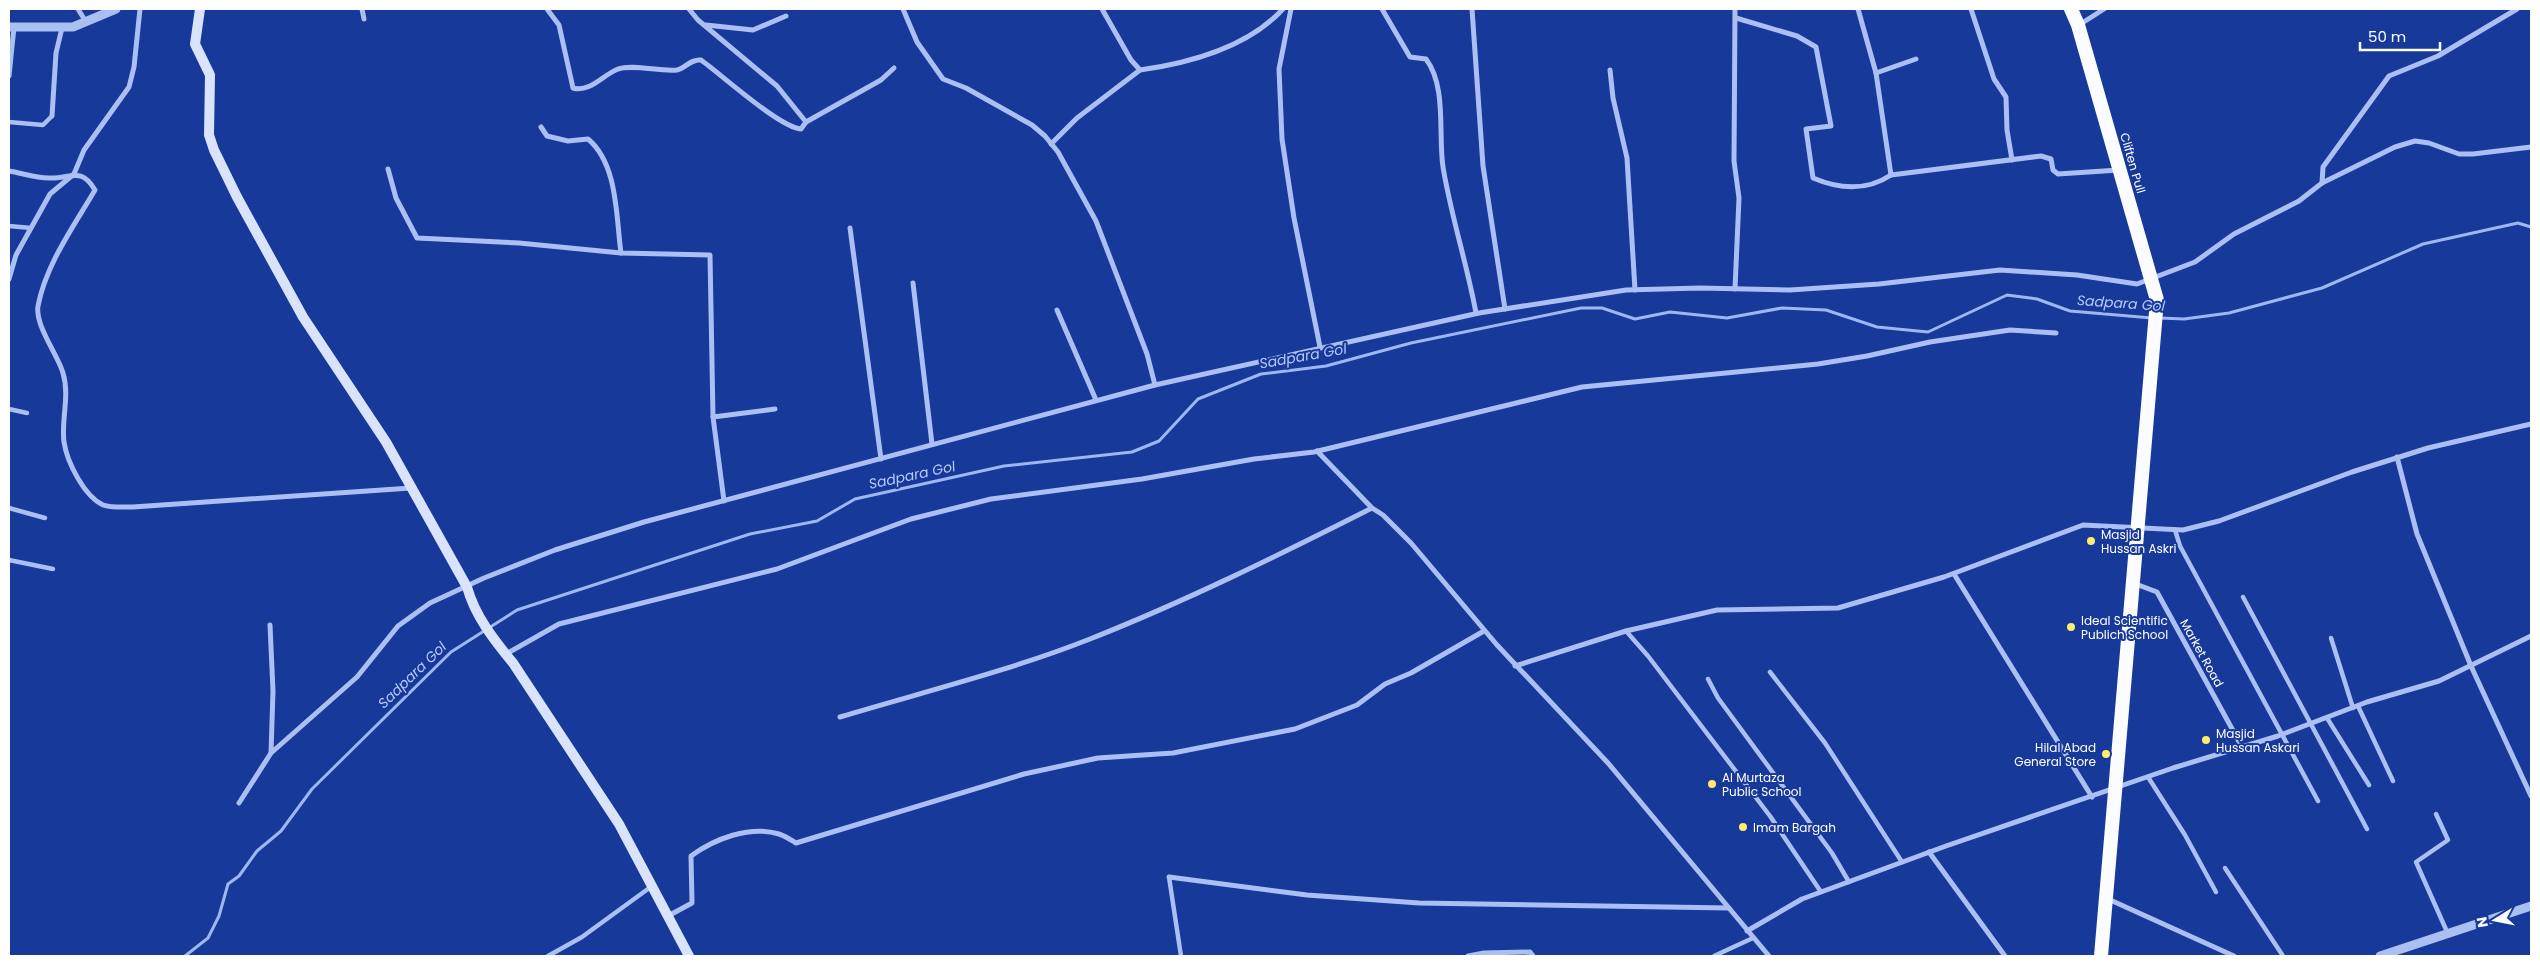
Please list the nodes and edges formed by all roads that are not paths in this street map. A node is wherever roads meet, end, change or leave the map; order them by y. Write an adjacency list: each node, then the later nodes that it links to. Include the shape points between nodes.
1 (78, 9): 23 (street)
2 (116, 9): 23 (street)
3 (140, 9): 44 (street, via 129,87 84,150)
4 (200, 9): 72 (main road, via 195,44 210,76 210,135 214,150 303,316 386,442)
5 (362, 9): 22 (street)
6 (547, 9): 36 (street, via 559,26 573,88 579,90 618,69 676,70 694,59 701,60 793,128 801,128)
7 (689, 9): 24 (street)
8 (903, 9): 38 (street, via 917,42 943,79 966,88 1032,125)
9 (1102, 9): 30 (street)
10 (1283, 9): 30 (street, via 1258,32 1206,55)
11 (1291, 9): 60 (street, via 1280,69 1282,139)
12 (1382, 9): 58 (street, via 1410,57 1426,59 1433,69 1442,124 1443,166)
13 (1472, 9): 56 (street, via 1483,166)
14 (1735, 9): 21 (street)
15 (1858, 9): 32 (street)
16 (1971, 9): 40 (street, via 1994,79 2006,97)
17 (2072, 9): 25 (highway, Cliften Pull)
18 (2104, 9): 25 (street)
19 (2517, 9): 46 (street, via 2438,56 2389,76 2323,167)
20 (786, 16): 24 (street, via 753,30)
21 (1736, 18): 45 (street, via 1797,36 1816,47 1831,126 1806,130 1813,178 1833,186 1859,187 1880,183); 54 (street, via 1734,161 1738,198)
22 (364, 19)
23 (86, 23): 27 (street)
24 (706, 25): 36 (street, via 777,86)
25 (2078, 25): 42 (highway, Cliften Pull)
26 (12, 27): 27 (street); 33 (street)
27 (62, 28): 34 (street)
28 (1916, 59): 32 (street)
29 (894, 68): 36 (street, via 881,80)
30 (1140, 70): 38 (street, via 1077,118)
31 (1610, 70): 55 (street, via 1627,158)
32 (1876, 72): 45 (street)
33 (9, 76)
34 (52, 116): 35 (street, via 43,125)
35 (9, 122)
36 (806, 122)
37 (541, 127): 50 (street, via 547,136 568,141 588,139 603,157 612,185)
38 (1051, 144): 61 (street, via 1096,221 1147,354)
39 (2531, 147): 46 (street, via 2459,154 2415,141 2395,147)
40 (2012, 160): 42 (street, via 2041,156 2051,159 2053,170 2058,174); 45 (street)
41 (388, 169): 50 (street, via 396,198 417,238)
42 (2120, 170): 77 (highway, Cliften Pull, via 2157,300)
43 (9, 171): 44 (street, via 51,178)
44 (74, 174): 48 (street, via 50,194); 72 (street, via 90,182 95,190 57,255 38,308 45,335 63,374 64,443 79,483 103,505 133,508)
45 (1891, 175)
46 (2322, 183): 54 (street, via 2299,201 2234,234 2195,262 2137,284 2077,275 2000,270 1879,284 1790,290)
47 (9, 226): 48 (street)
48 (31, 228): 51 (street)
49 (850, 228): 71 (street)
50 (621, 253): 66 (street, via 710,255)
51 (11, 263): 52 (street)
52 (9, 279)
53 (913, 283): 68 (street)
54 (1735, 289): 55 (street)
55 (1635, 290): 56 (street)
56 (1505, 309): 58 (street)
57 (1058, 310): 62 (street)
58 (1476, 313): 60 (street)
59 (2056, 333): 69 (street, via 2010,330 1818,364 1582,387)
60 (1320, 347): 61 (street)
61 (1155, 384): 62 (street)
62 (1096, 400): 68 (street)
63 (775, 408): 66 (street)
64 (9, 409): 65 (street)
65 (27, 413)
66 (713, 417): 73 (street)
67 (2531, 424): 70 (street)
68 (932, 444): 71 (street)
69 (1317, 451): 75 (street); 90 (street, via 982,501 910,519 777,568 559,624)
70 (2397, 457): 78 (street, via 2219,521); 92 (street, via 2417,534)
71 (881, 459): 73 (street)
72 (411, 488): 83 (main road)
73 (724, 501): 83 (street, via 555,550)
74 (9, 508): 76 (street)
75 (1372, 508): 86 (street, via 1411,542); 96 (street, via 1249,570 1089,639)
76 (45, 518)
77 (2136, 527): 78 (street); 81 (street, via 2082,526); 82 (highway, Cliften Pull)
78 (2175, 530): 99 (street, via 2180,546)
79 (9, 560): 80 (street)
80 (53, 570)
81 (1954, 574): 87 (street, via 1838,608 1717,610); 107 (street)
82 (2133, 583): 100 (street, Market Road, via 2157,592); 105 (highway, Cliften Pull)
83 (467, 587): 90 (main road, via 472,606); 101 (street, via 430,603 398,626 357,677)
84 (2242, 597): 98 (street)
85 (270, 625): 101 (street)
86 (1484, 631): 91 (street); 123 (street, via 1411,673 1385,684 1356,705 1295,729 1173,753 1098,758 1024,774 796,843 779,834 733,835 691,856 692,903)
87 (1626, 631): 91 (street); 118 (street, via 1770,816)
88 (2531, 636): 92 (street)
89 (2330, 638): 95 (street)
90 (504, 652): 117 (main road, via 619,824)
91 (1515, 666): 122 (street, via 1608,763)
92 (2471, 666): 95 (street, via 2439,681); 106 (street)
93 (1770, 672): 113 (street, via 1825,743)
94 (1708, 679): 116 (street, via 1718,698)
95 (2355, 707): 97 (street); 103 (street)
96 (840, 717)
97 (2327, 718): 98 (street); 104 (street)
98 (2309, 724): 99 (street); 111 (street)
99 (2282, 734): 100 (street); 108 (street)
100 (2242, 747): 102 (street)
101 (271, 753): 109 (street)
102 (2148, 777): 105 (street); 119 (street)
103 (2393, 781)
104 (2369, 785)
105 (2115, 788): 107 (street); 120 (highway, Cliften Pull)
106 (2531, 796)
107 (2092, 797): 112 (street)
108 (2318, 801)
109 (240, 803)
110 (2436, 814): 125 (street, via 2448,840 2416,862)
111 (2366, 829)
112 (1929, 852): 113 (street); 134 (street)
113 (1902, 862): 116 (street)
114 (2226, 868): 137 (street)
115 (1169, 878): 122 (street, via 1307,895 1419,902); 129 (street)
116 (1850, 882): 118 (street)
117 (652, 886): 123 (main road); 127 (street, via 582,937)
118 (1821, 892): 124 (street, via 1802,899)
119 (2216, 892)
120 (2106, 897): 135 (highway, Cliften Pull); 136 (street)
121 (2531, 906): 125 (street)
122 (1729, 908): 124 (street)
123 (668, 916): 128 (main road)
124 (1747, 931): 126 (street)
125 (2448, 935): 138 (street)
126 (1752, 938): 132 (street); 133 (street)
127 (548, 956)
128 (689, 956)
129 (1181, 956)
130 (1468, 956): 131 (street, via 1530,952)
131 (1534, 956)
132 (1714, 956)
133 (1769, 956)
134 (2005, 956)
135 (2101, 956)
136 (2234, 956)
137 (2283, 956)
138 (2380, 956)

